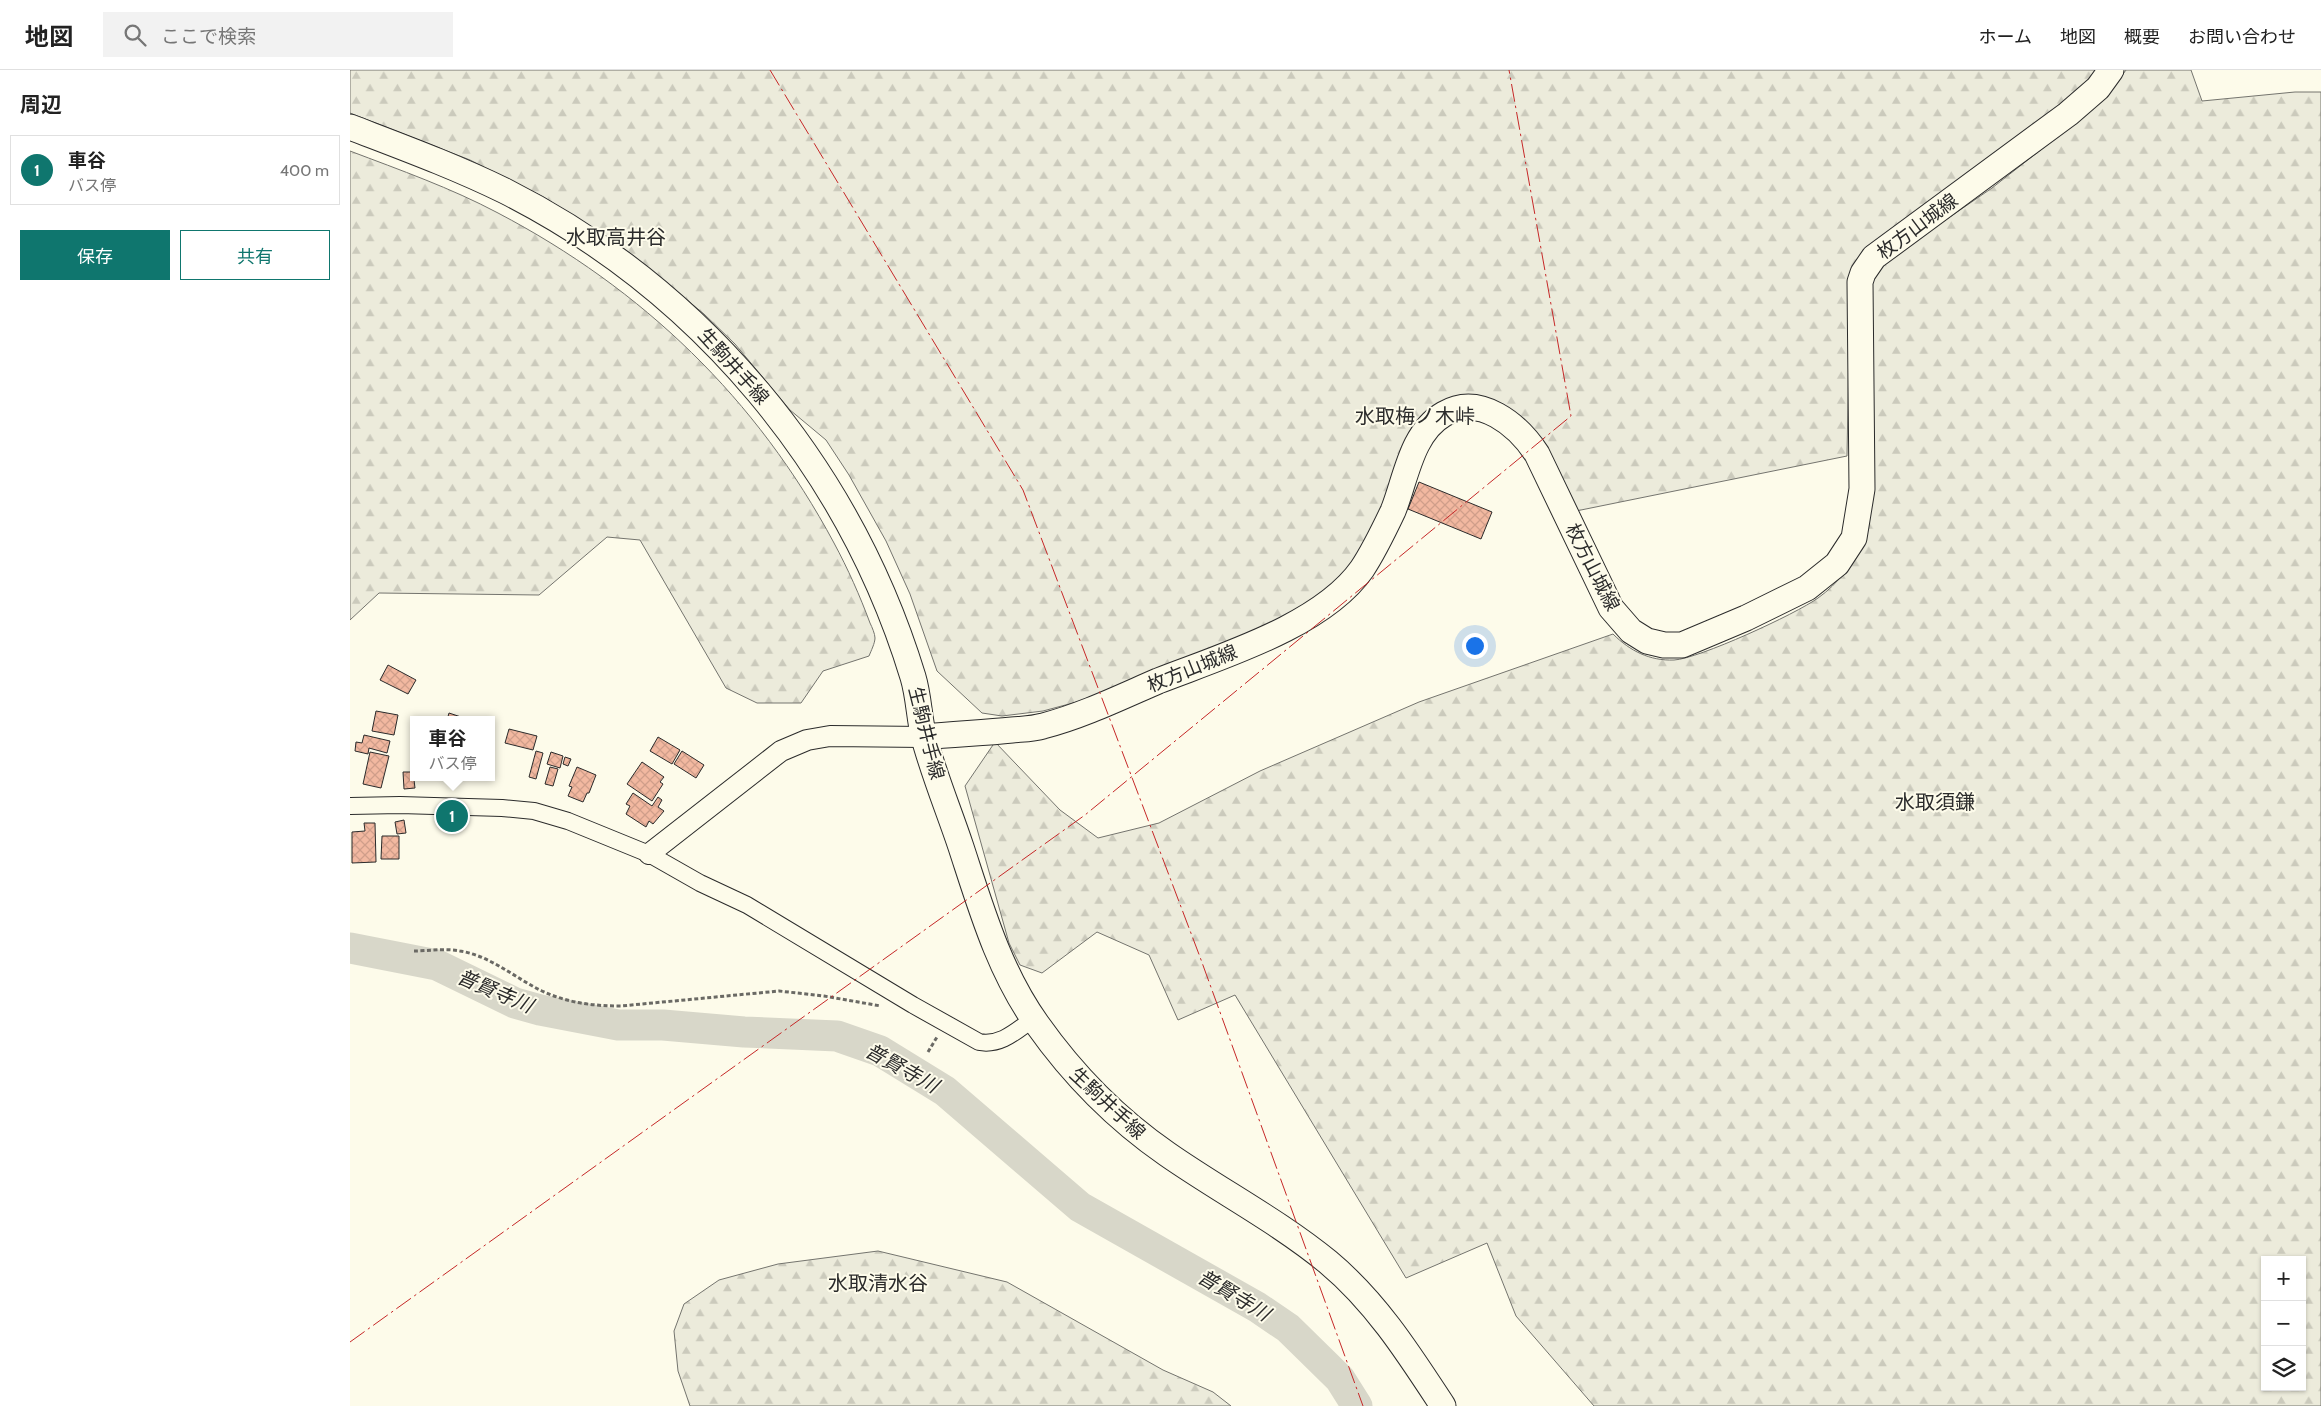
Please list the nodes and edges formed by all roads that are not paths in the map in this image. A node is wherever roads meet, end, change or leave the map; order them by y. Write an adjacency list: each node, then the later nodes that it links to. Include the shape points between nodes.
1 (2111, 70): 3 (main road, 枚方山城線, via 2098,88 2068,114 1868,264 1860,282 1862,490 1854,538 1837,564 1807,588 1682,645 1656,644 1638,636 1611,608 1528,441 1494,414 1475,408 1460,408 1436,419 1419,441 1392,511 1361,570 1337,596 1310,615 1263,639 1042,726)
2 (350, 127): 3 (main road, 生駒井手線, via 464,172 507,192 569,228 645,280 725,353 805,453 864,553 888,606 914,681)
3 (924, 737): 5 (street, via 830,736 807,740 781,751); 6 (main road, 生駒井手線, via 992,940)
4 (350, 806): 5 (street, via 534,811 568,821)
5 (649, 854): 6 (street, via 747,905 972,1039 987,1044 1003,1040)
6 (1033, 1019): 7 (main road, 生駒井手線, via 1072,1071 1124,1121 1167,1155 1308,1247 1349,1281 1389,1325)
7 (1443, 1406)

